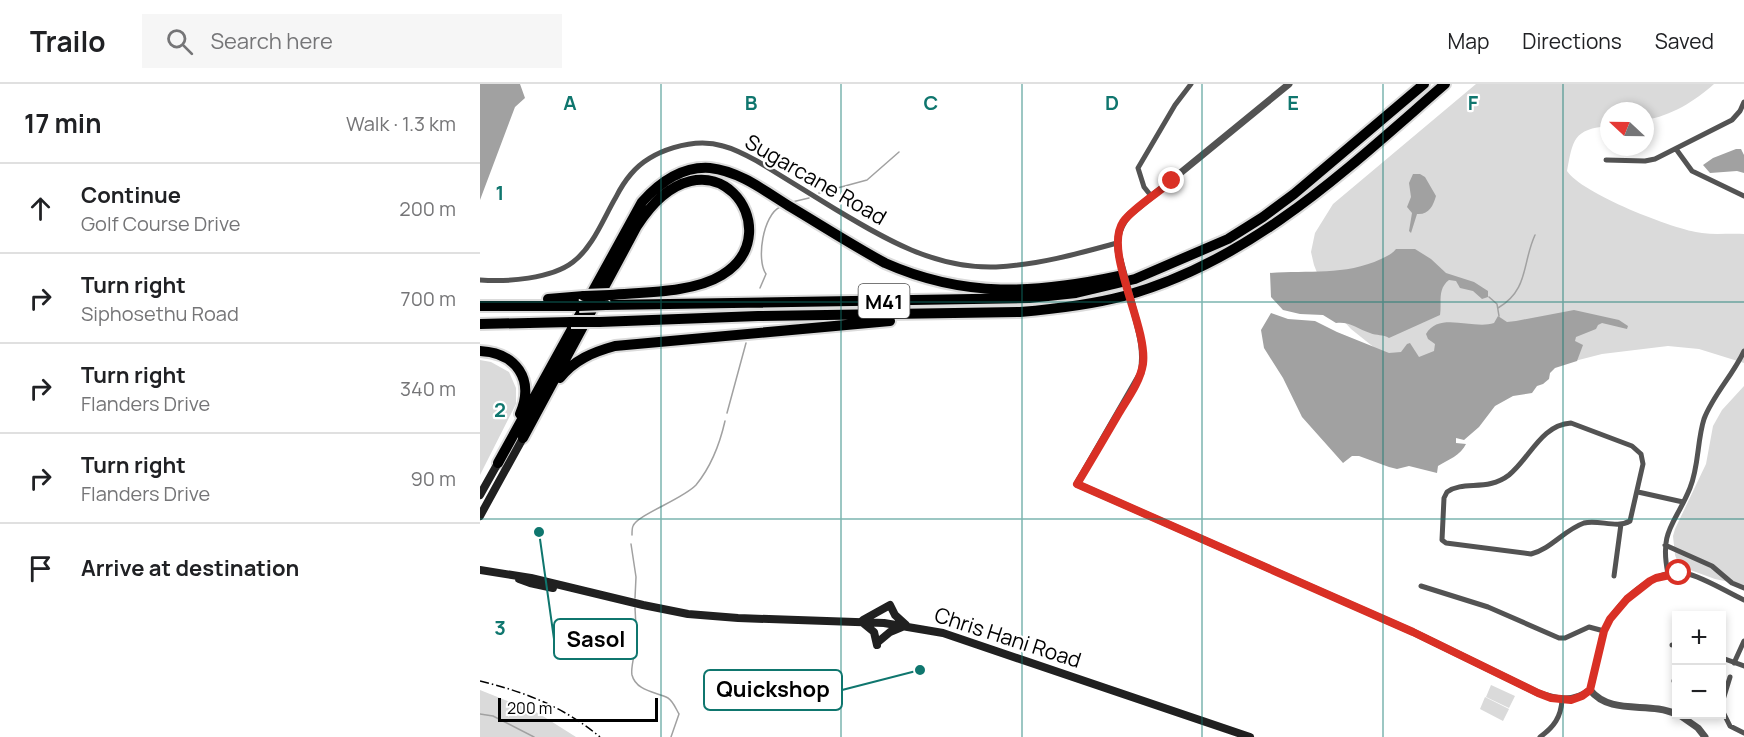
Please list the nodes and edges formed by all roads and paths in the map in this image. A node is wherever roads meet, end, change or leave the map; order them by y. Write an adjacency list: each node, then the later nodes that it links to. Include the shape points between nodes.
1 (1191, 84): 9 (street, via 1138,168)
2 (1289, 84): 9 (street)
3 (1424, 84): 11 (highway, M41, via 1263,217 1228,239)
4 (1445, 85): 15 (highway, M41, via 1292,212 1212,262 1109,300 1059,308)
5 (1744, 102): 6 (street, via 1732,120)
6 (1676, 149): 7 (street, via 1650,160); 8 (street, via 1692,171)
7 (1606, 160)
8 (1744, 196)
9 (1152, 197): 10 (street, via 1123,222)
10 (1117, 243): 12 (street, Sugarcane Road, via 1038,262 995,267 954,264 878,235 757,160 721,145 694,143 661,153 631,174 574,262 548,274); 43 (street, bridge, via 1142,343 1141,373 1077,484 1413,632 1538,693)
11 (1158, 268): 13 (highway, M41, via 1102,288 1029,298); 20 (highway, via 1045,288 949,285 885,262 739,177 708,168 692,169 662,182 642,202)
12 (480, 280)
13 (608, 300): 14 (highway, M41, bridge); 19 (highway, via 683,287 722,275 739,260 748,238 748,218 740,201 721,184 697,179 672,187 654,202 637,226)
14 (486, 306)
15 (956, 314): 16 (highway, M41, bridge); 19 (highway, via 639,343 600,350 565,372)
16 (480, 324)
17 (480, 351): 20 (highway, via 507,357 515,363 525,383 523,408)
18 (1744, 351): 23 (street, via 1706,414 1693,481)
19 (523, 438): 24 (main road)
20 (498, 463): 22 (main road)
21 (1638, 492): 23 (street); 25 (street, via 1630,521); 25 (street, via 1643,464 1639,450 1577,425 1559,425 1549,430 1501,480 1488,486 1447,492 1441,537 1446,543 1525,555 1540,551 1587,522)
22 (480, 495)
23 (1683, 502): 26 (street)
24 (480, 516)
25 (1621, 524): 29 (street)
26 (1665, 545): 28 (street); 31 (street, via 1712,566)
27 (480, 570): 33 (main road, Chris Hani Road, via 704,615)
28 (1668, 574): 32 (street, via 1686,573); 35 (street, via 1650,581 1627,599)
29 (1614, 576)
30 (1421, 586): 35 (street, via 1488,607 1559,638 1589,627)
31 (1744, 588)
32 (1744, 600)
33 (859, 622): 34 (main road, Chris Hani Road); 34 (main road, via 890,605); 34 (main road, via 872,629 877,644 890,632)
34 (907, 626): 48 (main road, Chris Hani Road, via 957,636)
35 (1604, 631): 41 (street)
36 (1744, 641): 38 (street)
37 (1726, 660): 38 (street)
38 (1734, 663): 39 (street)
39 (1744, 666)
40 (1730, 677): 42 (street)
41 (1590, 690): 43 (street, via 1577,698); 44 (street, via 1596,699 1609,704)
42 (1726, 690)
43 (1562, 700): 49 (street, via 1556,722)
44 (1672, 713)
45 (1726, 717): 47 (street, via 1731,726)
46 (1684, 719): 50 (street)
47 (1744, 733)
48 (1250, 737)
49 (1539, 737)
50 (1705, 737)

